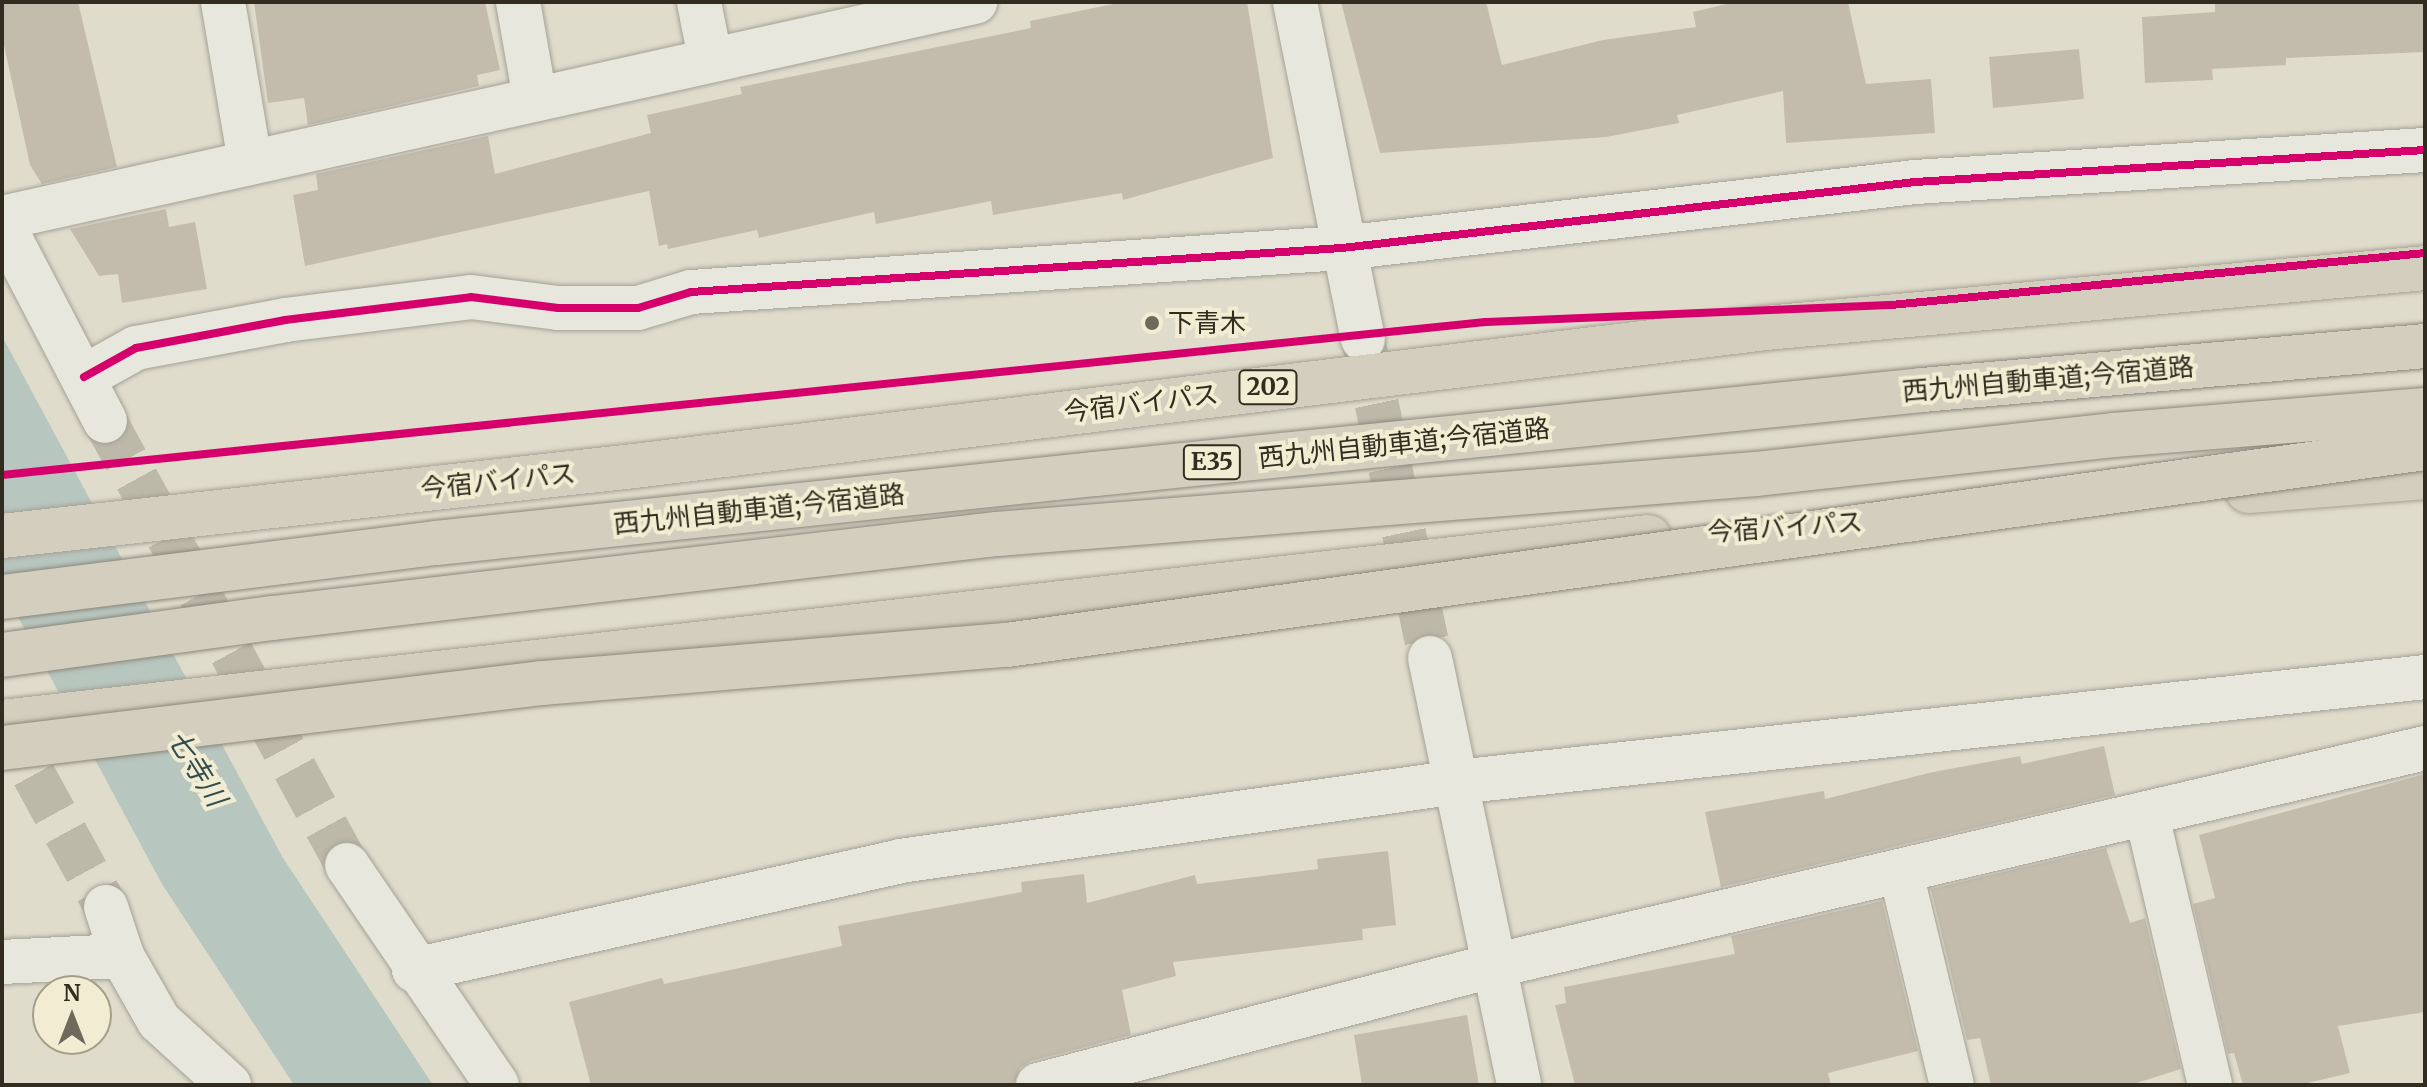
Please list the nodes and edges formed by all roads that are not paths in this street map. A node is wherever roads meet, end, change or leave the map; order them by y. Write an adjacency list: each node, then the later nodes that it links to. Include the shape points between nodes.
1 (223, 2): 9 (street)
2 (518, 2): 7 (street)
3 (699, 2): 6 (street)
4 (975, 2): 6 (street)
5 (1295, 2): 11 (street)
6 (710, 58): 7 (street)
7 (535, 98): 9 (street)
8 (2425, 150): 11 (street, via 1915,182)
9 (250, 162): 10 (street)
10 (2, 220): 15 (street)
11 (1342, 248): 13 (street); 15 (street, via 691,292 638,308 558,308 471,297 285,320 136,348)
12 (2425, 268): 20 (highway, 今宿バイパス / 202, via 1766,328 649,464)
13 (1363, 339)
14 (2425, 346): 21 (highway, 西九州自動車道;今宿道路 / E35, bridge, via 1922,390 1064,477 436,543)
15 (84, 377): 17 (street)
16 (2425, 410): 22 (highway, 西九州自動車道;今宿道路 / E35, bridge, via 2114,435 1756,474 997,534 273,618)
17 (105, 421)
18 (2425, 448): 26 (highway, bridge, via 1007,645 542,683)
19 (2425, 477): 25 (highway, 今宿バイパス, via 1585,542)
20 (2, 536)
21 (2, 597)
22 (2, 655)
23 (1430, 658): 28 (street)
24 (2425, 677): 28 (street)
25 (2, 722)
26 (2, 748)
27 (2425, 748): 29 (street)
28 (1457, 782): 35 (street); 36 (street, via 900,861)
29 (2147, 816): 31 (street); 42 (street)
30 (347, 865): 36 (street)
31 (1901, 873): 35 (street); 41 (street)
32 (106, 907): 33 (street)
33 (122, 956): 34 (street); 37 (street, via 159,1021)
34 (2, 962)
35 (1497, 965): 39 (street); 40 (street)
36 (414, 970): 38 (street)
37 (229, 1085)
38 (497, 1085)
39 (1038, 1085)
40 (1519, 1085)
41 (1952, 1085)
42 (2210, 1085)

